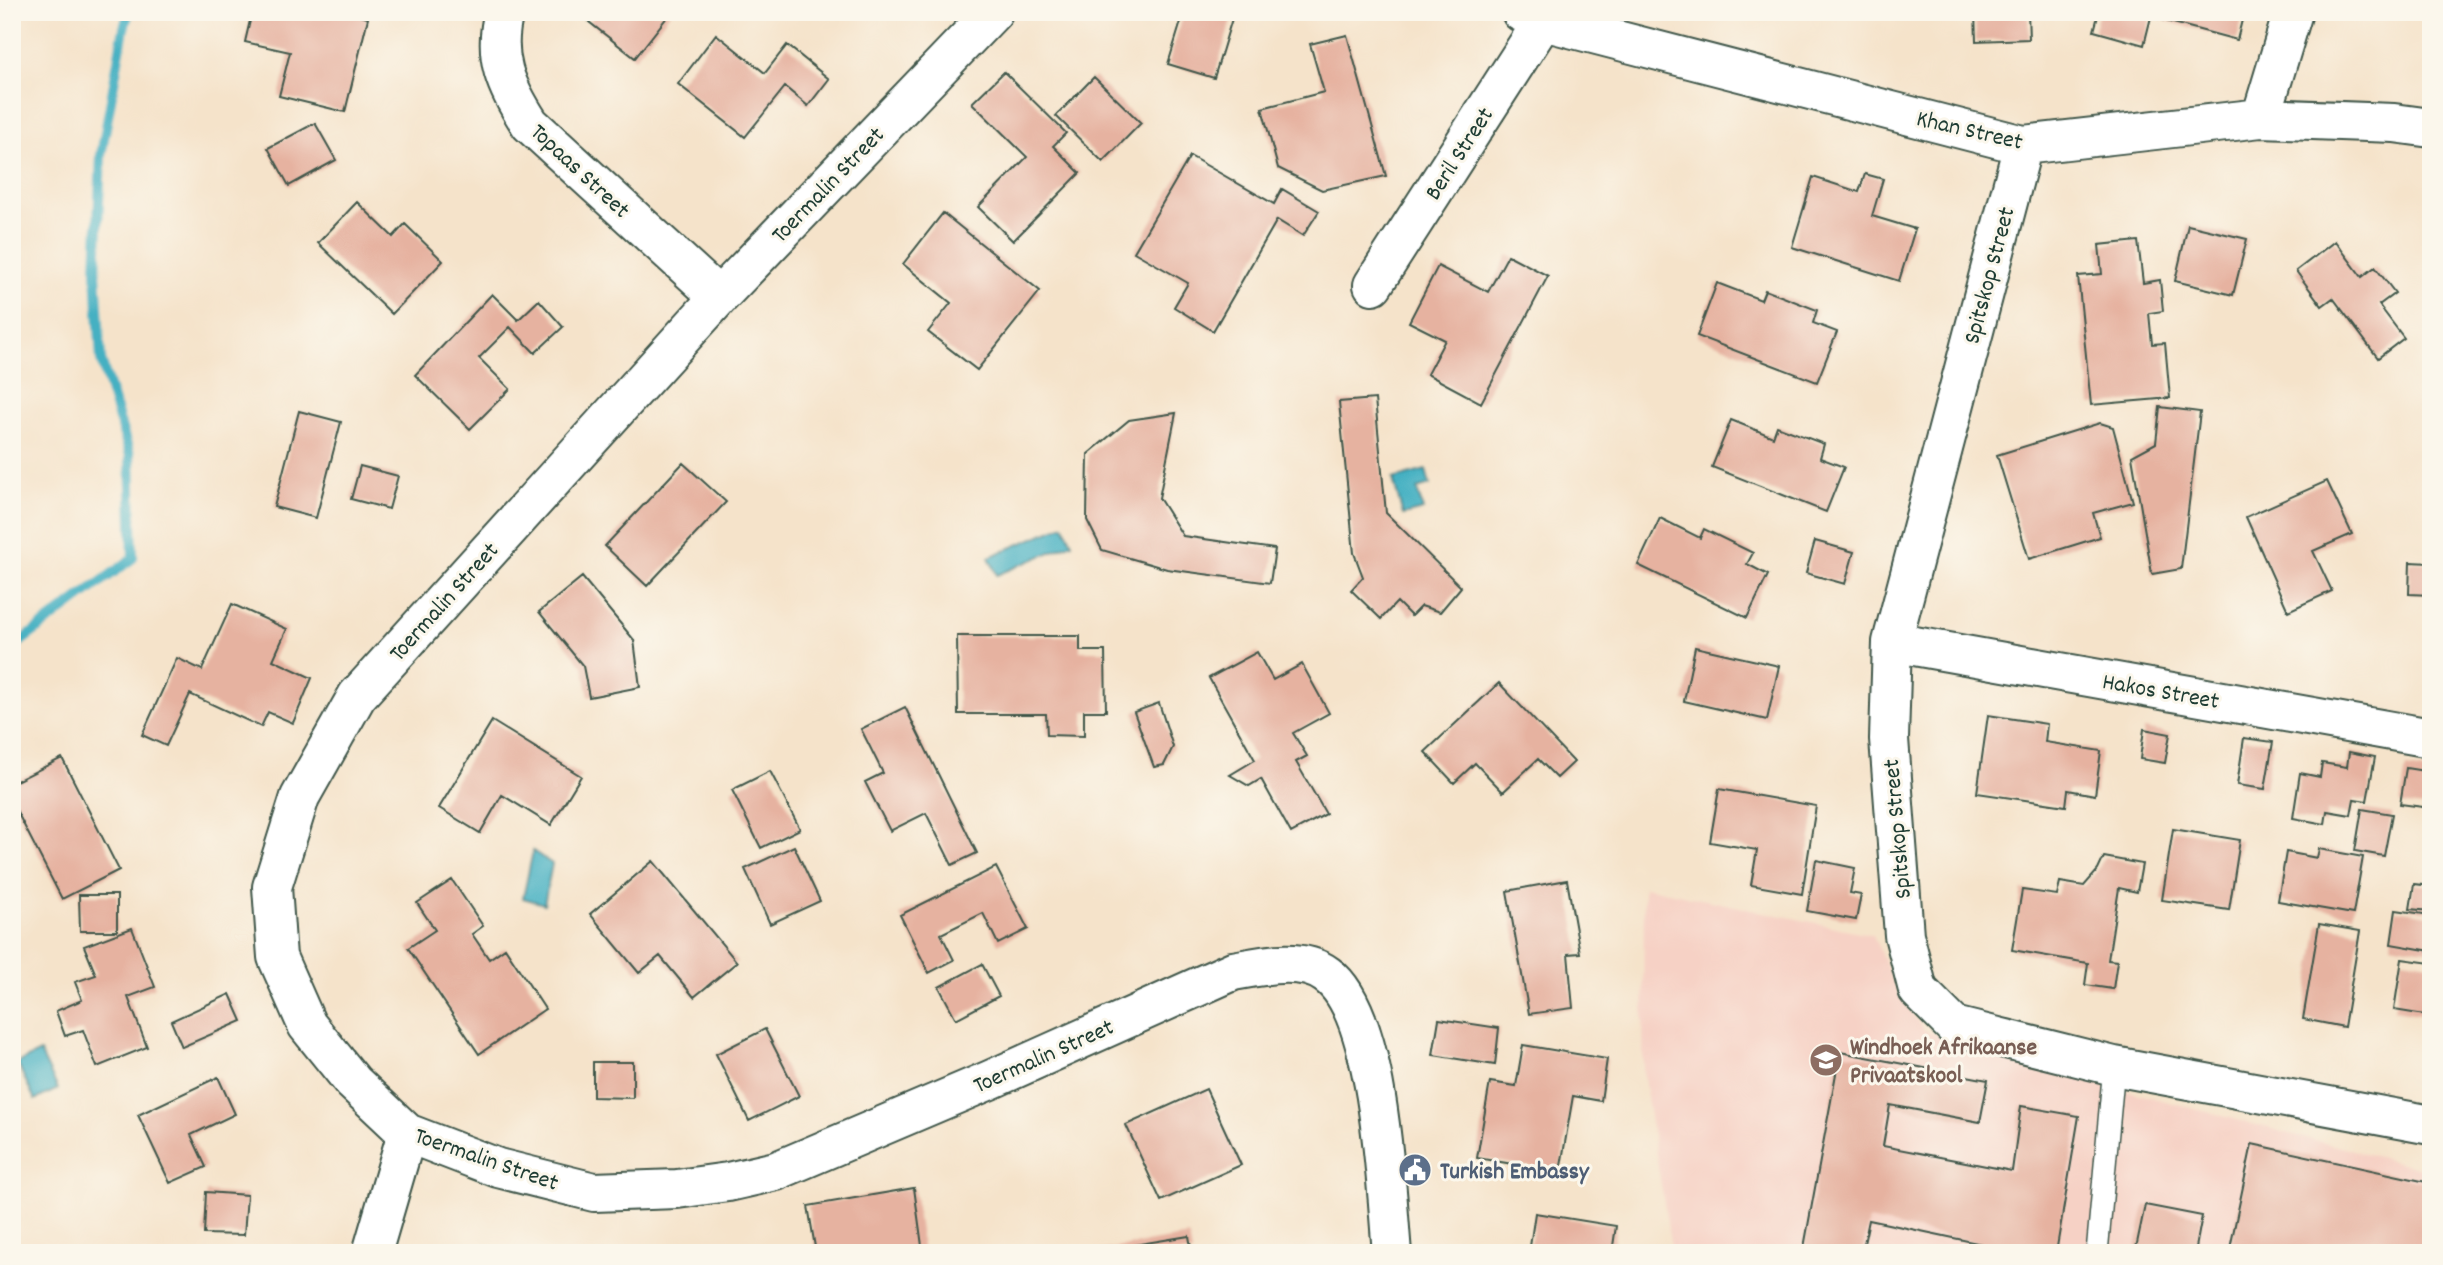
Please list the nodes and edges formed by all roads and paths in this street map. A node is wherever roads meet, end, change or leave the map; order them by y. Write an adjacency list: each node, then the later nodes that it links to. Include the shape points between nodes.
1 (504, 12): 9 (street, Topaas Street, via 501,64 510,94 530,124)
2 (993, 12): 9 (street, Toermalin Street)
3 (2293, 12): 5 (street)
4 (1532, 16): 7 (street, Khan Street); 8 (street, Beril Street)
5 (2261, 118): 6 (street, Khan Street); 7 (street, Khan Street)
6 (2431, 128)
7 (2023, 145): 10 (street, Spitskop Street)
8 (1373, 285)
9 (719, 297): 14 (street, Toermalin Street, via 358,696 300,797 272,887 277,957 307,1026 353,1082)
10 (1892, 642): 11 (street, Hakos Street); 12 (street, Spitskop Street, via 1889,739 1904,935 1918,990 1954,1026)
11 (2431, 738)
12 (2114, 1066): 13 (street, Spitskop Street); 17 (lane)
13 (2431, 1125)
14 (407, 1133): 15 (street); 16 (street, Toermalin Street, via 498,1168 594,1192 728,1182 776,1171 1233,971 1302,964 1327,975 1348,999 1366,1043)
15 (372, 1253)
16 (1392, 1253)
17 (2097, 1253)

